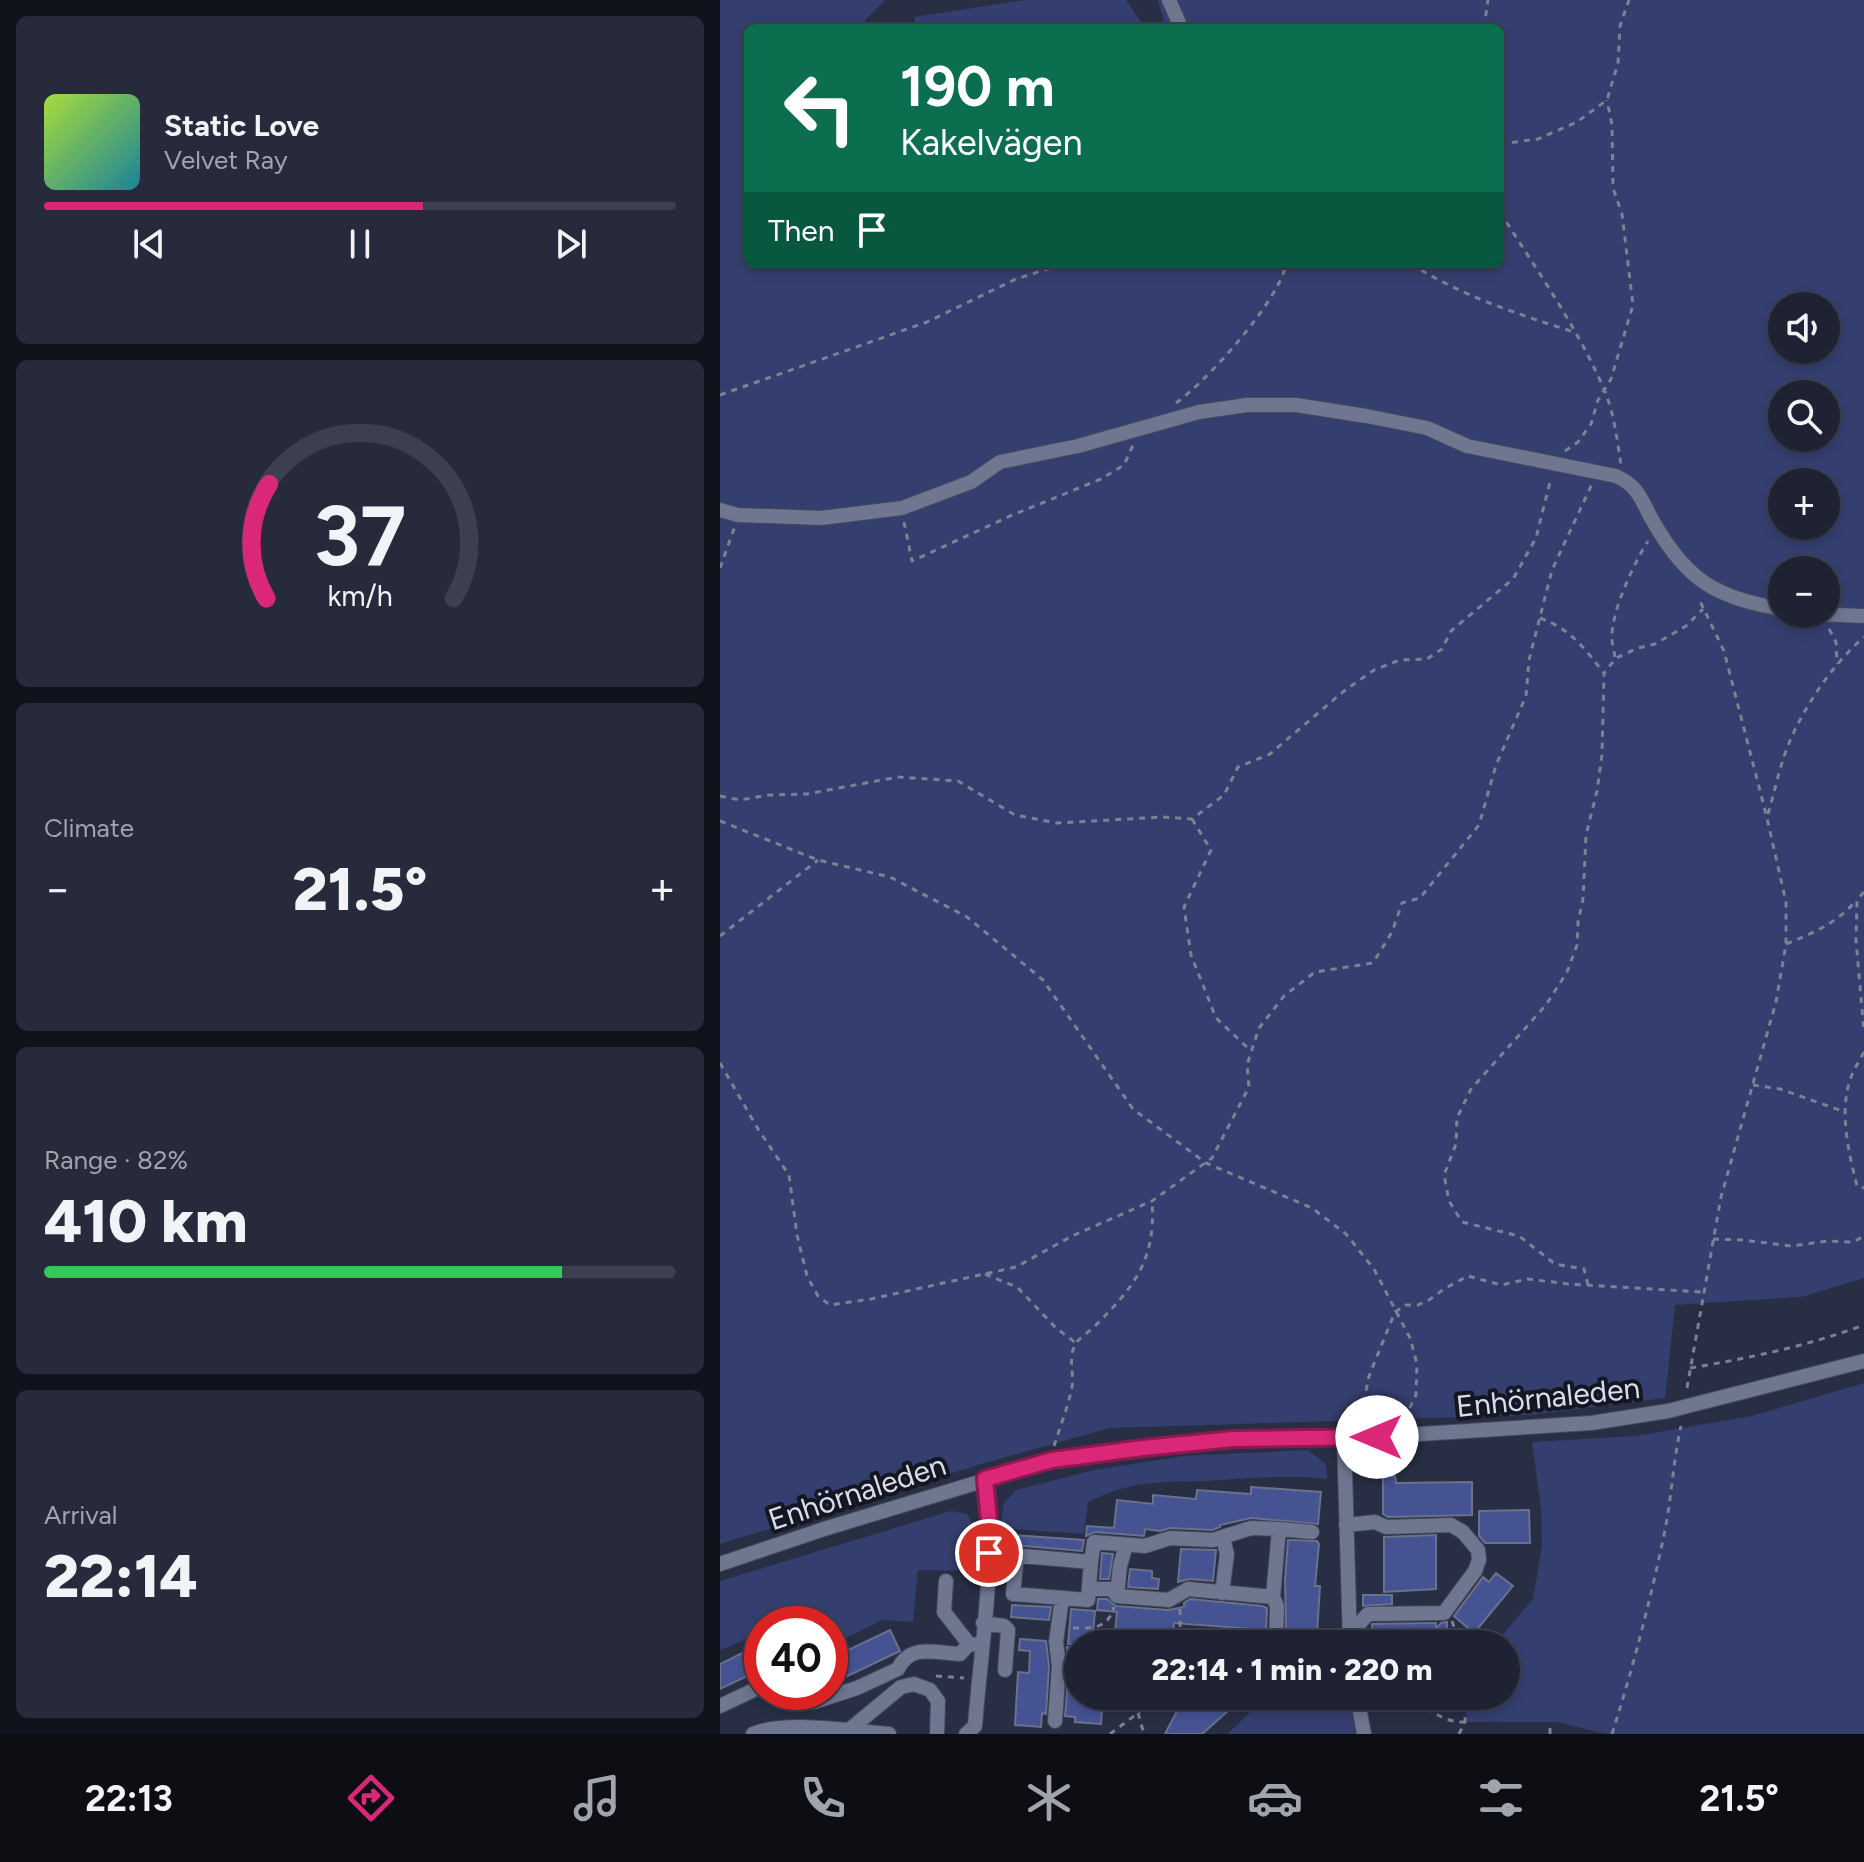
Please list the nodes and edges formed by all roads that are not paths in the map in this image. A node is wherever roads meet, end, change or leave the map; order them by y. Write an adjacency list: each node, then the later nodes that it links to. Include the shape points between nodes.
1 (1169, 0): 2 (street)
2 (1179, 23)
3 (720, 510): 4 (street, via 821,518 902,508 971,482 1000,462 1199,412 1296,405 1427,428 1467,446 1616,476 1632,484 1691,575 1721,593)
4 (1768, 606)
5 (1840, 615): 6 (street)
6 (1864, 616)
7 (1864, 1361): 8 (street, Enhörnaleden, via 1739,1395 1591,1423)
8 (1351, 1438): 9 (street, Enhörnaleden, via 1233,1439 1052,1460); 10 (street)
9 (985, 1479): 15 (street); 18 (street, Enhörnaleden)
10 (1346, 1525): 26 (street); 26 (street, via 1451,1525 1478,1550 1479,1560 1444,1613 1368,1614)
11 (1279, 1529): 12 (street); 13 (street, via 1251,1528); 23 (street)
12 (1312, 1532)
13 (1223, 1538): 14 (street); 21 (street, via 1227,1554)
14 (1126, 1545): 17 (street, via 1094,1542); 22 (street)
15 (989, 1553): 16 (street); 25 (street)
16 (1017, 1555): 17 (street); 24 (street, via 1013,1594)
17 (1091, 1562): 20 (street)
18 (720, 1564)
19 (946, 1581): 29 (street, via 944,1612)
20 (1089, 1589): 22 (street, via 1112,1589); 24 (street, via 1088,1600)
21 (1222, 1593): 22 (street, via 1188,1589 1169,1600); 23 (street)
22 (1117, 1596)
23 (1273, 1597): 27 (street)
24 (1062, 1598): 35 (street)
25 (983, 1623): 29 (street); 30 (street, via 1008,1630)
26 (1350, 1626): 28 (street)
27 (1277, 1630)
28 (1350, 1630)
29 (975, 1644): 31 (street, via 960,1654 912,1652 898,1669); 40 (street, via 975,1726)
30 (1005, 1670)
31 (848, 1691)
32 (744, 1695): 33 (street)
33 (720, 1706)
34 (1360, 1710): 41 (street)
35 (1055, 1721)
36 (848, 1731): 37 (street, via 791,1727); 38 (street); 39 (street, via 901,1687 914,1684 930,1690 938,1701)
37 (753, 1734)
38 (889, 1734)
39 (937, 1734)
40 (966, 1734)
41 (1364, 1734)

